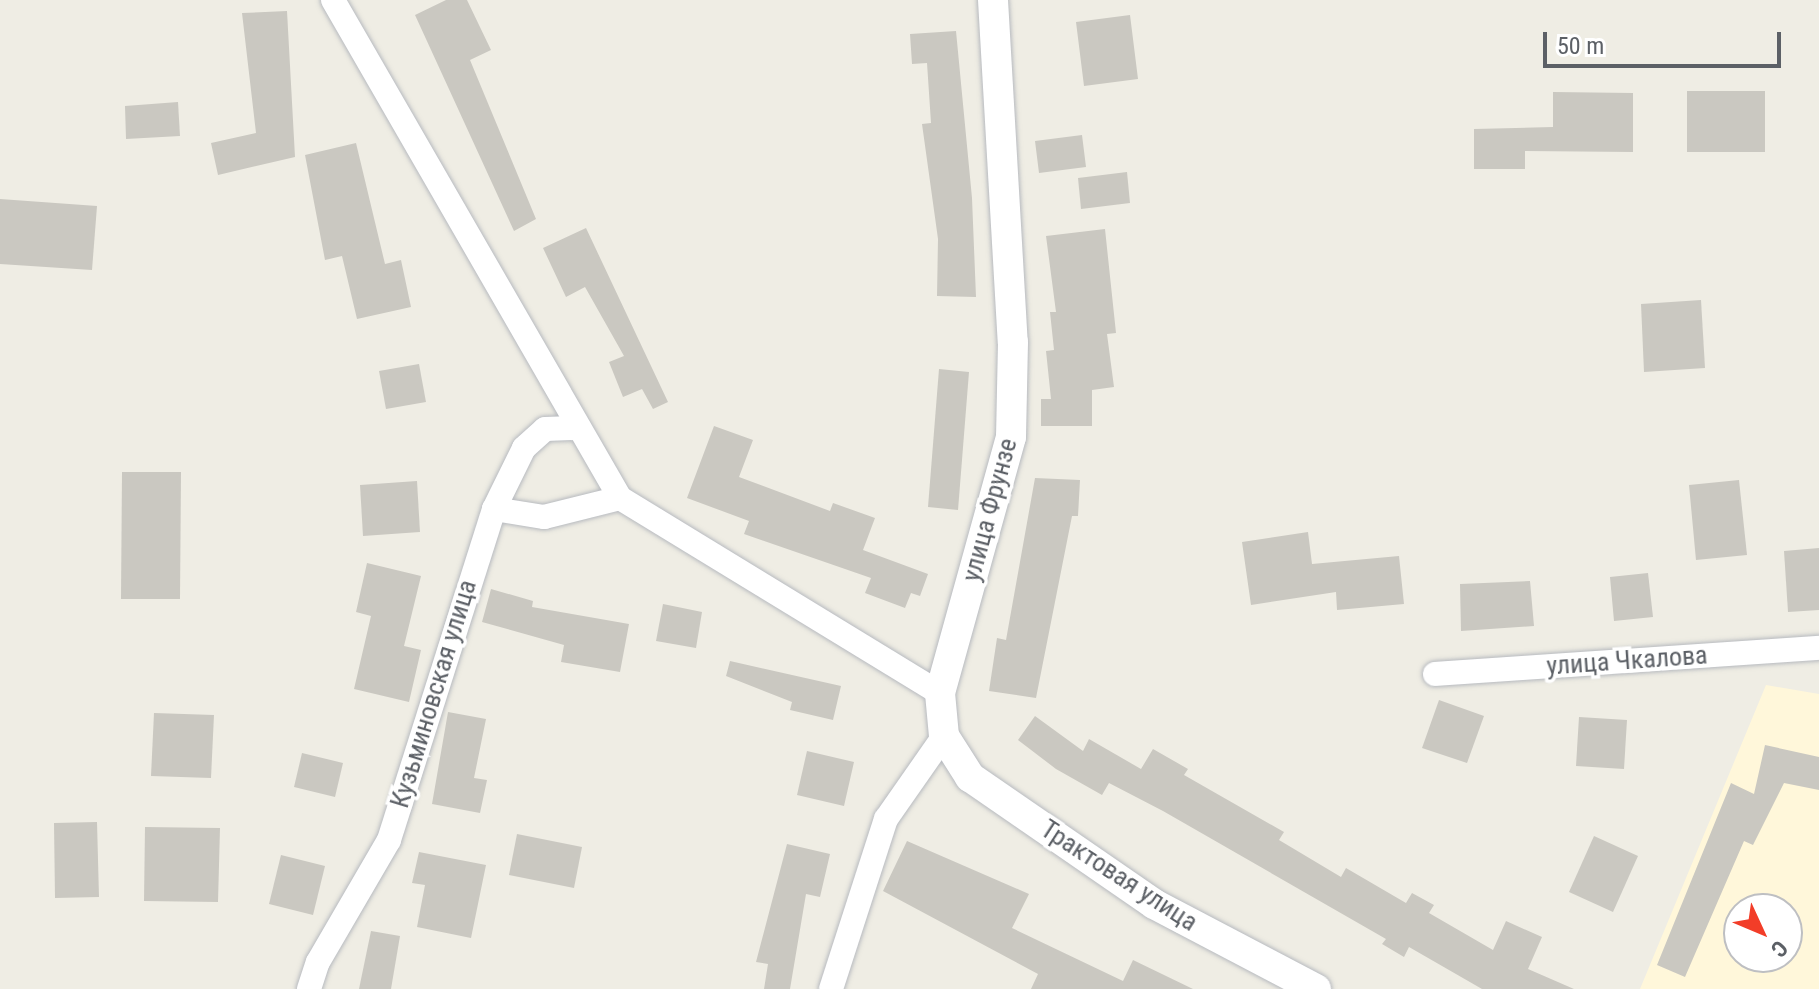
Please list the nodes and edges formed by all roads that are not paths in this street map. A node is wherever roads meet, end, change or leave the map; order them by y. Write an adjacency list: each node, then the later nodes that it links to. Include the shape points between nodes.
1 (333, 0): 3 (street)
2 (993, 0): 8 (street, улица Фрунзе, via 1013,342 1011,437)
3 (579, 428): 4 (street); 5 (street, Кузьминовская улица, via 545,429 524,448)
4 (620, 498): 5 (street, via 544,517); 8 (street)
5 (494, 509): 10 (street, Кузьминовская улица, via 389,840 318,962)
6 (1819, 648): 7 (street, улица Чкалова)
7 (1435, 674)
8 (940, 693): 9 (street, улица Фрунзе)
9 (944, 736): 11 (street, via 886,819); 12 (street, Трактовая улица, via 970,777 1154,904)
10 (309, 989)
11 (831, 989)
12 (1316, 989)

